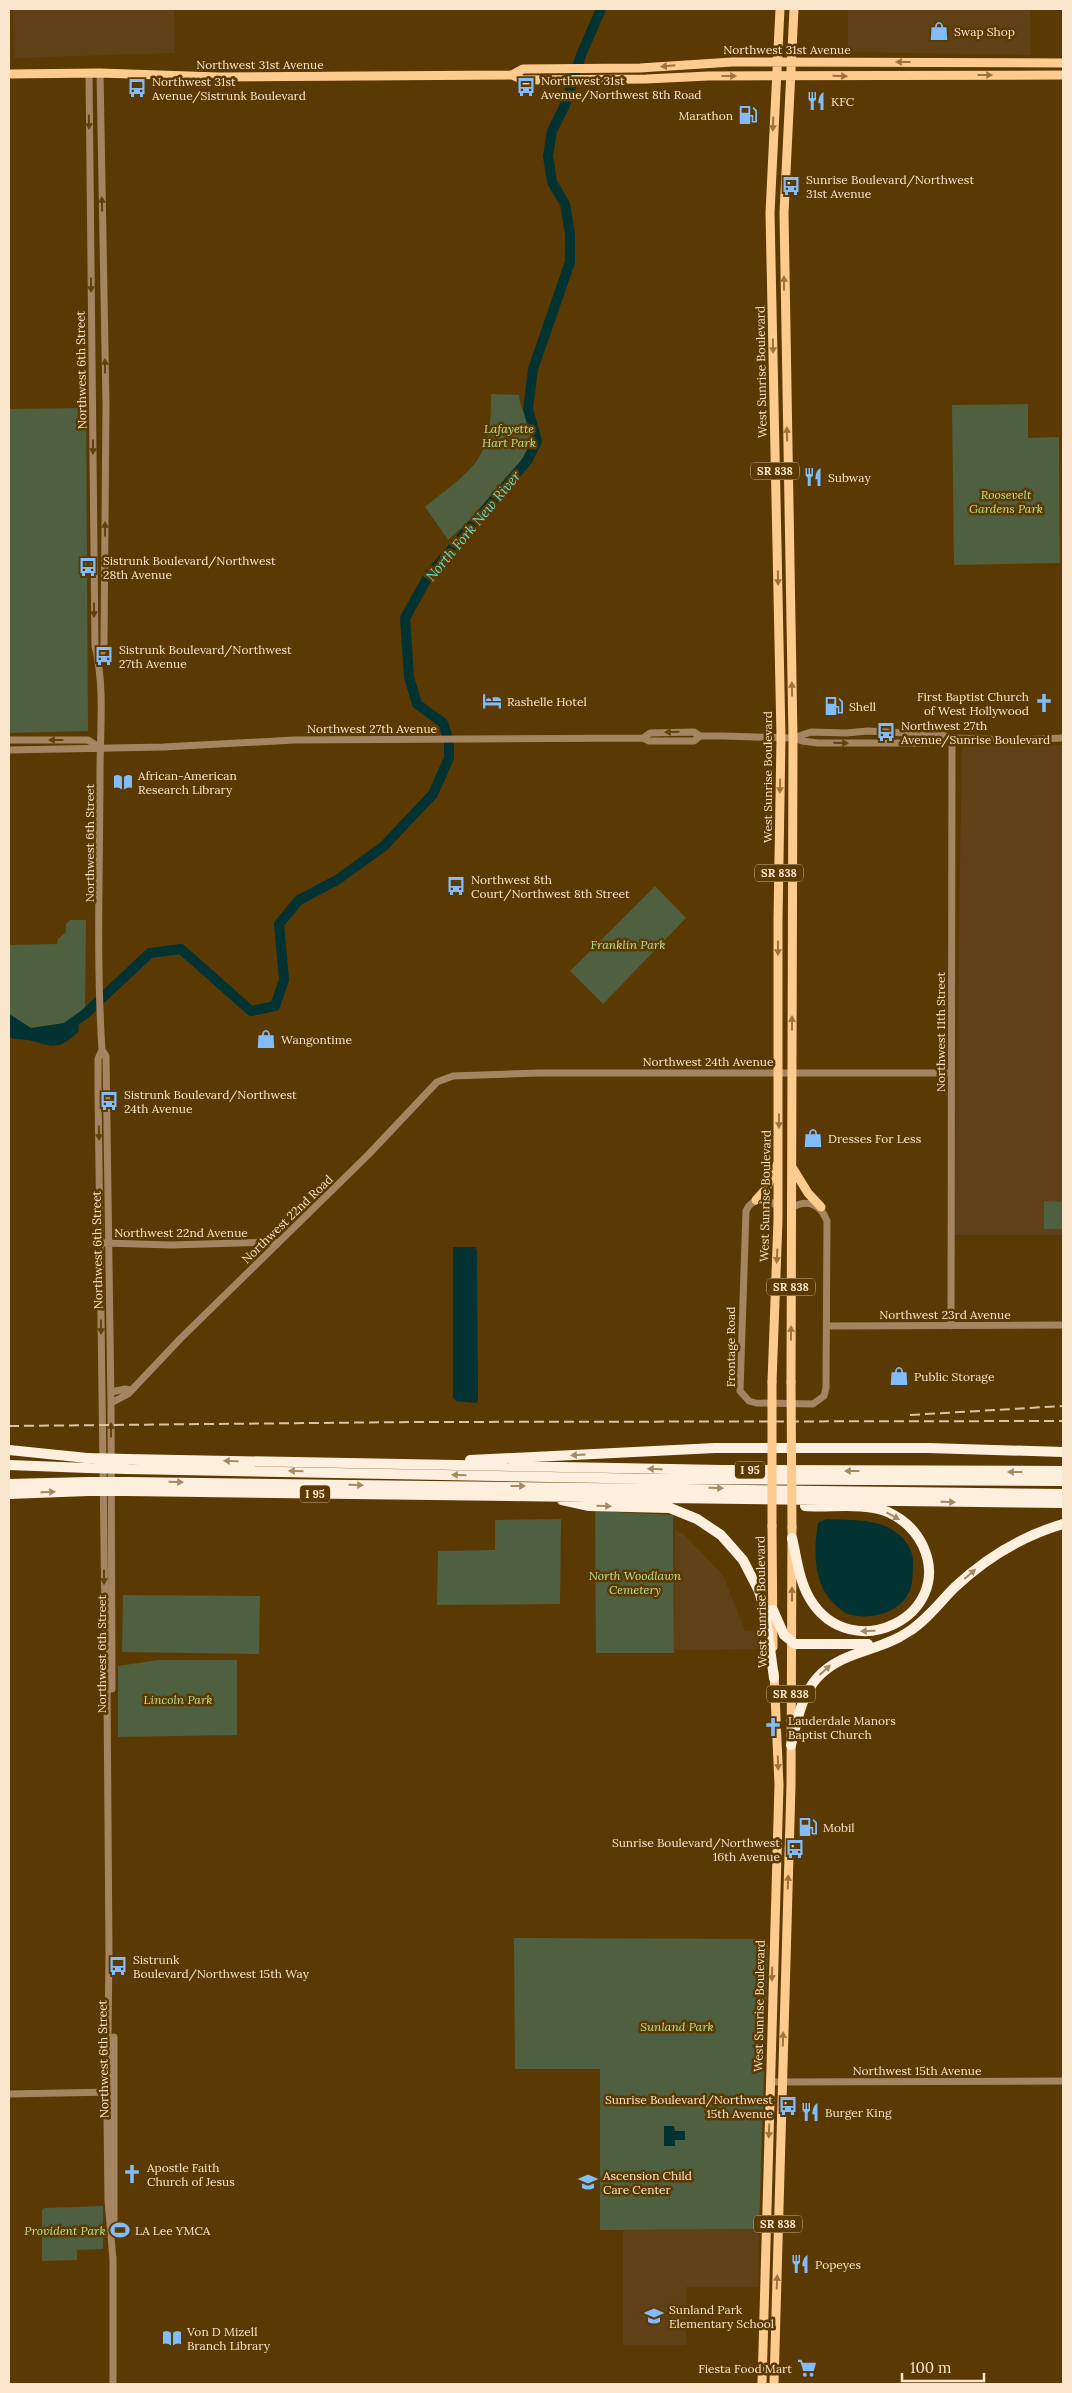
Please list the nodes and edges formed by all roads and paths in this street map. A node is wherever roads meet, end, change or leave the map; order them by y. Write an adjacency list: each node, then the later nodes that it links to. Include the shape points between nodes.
1 (780, 9): 3 (main road, West Sunrise Boulevard / SR 838)
2 (794, 9): 4 (main road, West Sunrise Boulevard / SR 838)
3 (777, 62): 4 (main road, Northwest 31st Avenue); 6 (main road, Northwest 31st Avenue, one-way to 6, via 712,62); 12 (main road, West Sunrise Boulevard / SR 838)
4 (792, 62): 5 (main road, Northwest 31st Avenue, one-way to 4); 13 (main road, West Sunrise Boulevard / SR 838)
5 (1063, 63)
6 (640, 68): 10 (main road, Northwest 31st Avenue, via 523,69); 14 (main road)
7 (88, 73): 8 (main road, Northwest 31st Avenue); 9 (main road, Northwest 31st Avenue); 21 (street, Northwest 6th Street, one-way to 21, via 95,646)
8 (100, 73): 10 (main road, Northwest 31st Avenue, via 219,77); 21 (street, Northwest 6th Street, one-way to 8, via 104,643 106,404)
9 (9, 74)
10 (512, 75): 14 (main road, Northwest 31st Avenue, via 523,80)
11 (1063, 75): 13 (main road, Northwest 31st Avenue, one-way to 11)
12 (776, 76): 13 (main road, Northwest 31st Avenue); 14 (main road, Northwest 31st Avenue, one-way to 12); 15 (main road, West Sunrise Boulevard / SR 838, one-way to 15, via 771,204)
13 (791, 76): 17 (main road, West Sunrise Boulevard / SR 838, one-way to 13, via 784,213)
14 (624, 80)
15 (772, 297): 16 (main road, West Sunrise Boulevard / SR 838); 17 (main road)
16 (773, 314): 18 (main road); 19 (main road, West Sunrise Boulevard / SR 838, one-way to 19)
17 (784, 318): 18 (main road, West Sunrise Boulevard / SR 838)
18 (784, 332): 20 (main road, West Sunrise Boulevard / SR 838, one-way to 18)
19 (776, 505): 20 (main road, via 782,516 783,558); 22 (main road, West Sunrise Boulevard / SR 838, one-way to 22)
20 (790, 570): 23 (main road, West Sunrise Boulevard / SR 838, one-way to 20)
21 (100, 665): 27 (street, Northwest 6th Street)
22 (781, 737): 23 (street, Northwest 27th Avenue); 27 (street, Northwest 27th Avenue, via 700,736 694,732 654,733 643,738 294,740); 30 (main road, West Sunrise Boulevard / SR 838, one-way to 30)
23 (793, 738): 24 (street, Northwest 27th Avenue, one-way to 24, via 818,743 928,743); 24 (street, Northwest 27th Avenue, via 811,732 846,734 868,731); 31 (main road, West Sunrise Boulevard / SR 838, one-way to 23)
24 (950, 738): 25 (street, Northwest 27th Avenue); 32 (street, Northwest 11th Street)
25 (1063, 738)
26 (9, 740): 27 (street, Northwest 27th Avenue, one-way to 26, via 88,740)
27 (100, 748): 28 (street, Northwest 27th Avenue); 29 (street, Northwest 6th Street)
28 (9, 750)
29 (102, 1050): 41 (street, Northwest 6th Street, one-way to 41, via 98,1059); 42 (street, Northwest 6th Street, via 106,1056)
30 (779, 1072): 31 (street, Northwest 24th Avenue); 33 (street, Northwest 24th Avenue); 34 (main road, West Sunrise Boulevard / SR 838, one-way to 34)
31 (792, 1072): 32 (street, Northwest 24th Avenue); 35 (main road, West Sunrise Boulevard / SR 838)
32 (952, 1073): 47 (street, Northwest 11th Street)
33 (464, 1074): 40 (street, Northwest 22nd Road, via 437,1082 368,1155)
34 (779, 1158): 36 (main road, via 770,1182); 37 (main road, West Sunrise Boulevard / SR 838)
35 (791, 1166): 38 (main road, West Sunrise Boulevard / SR 838); 39 (main road)
36 (756, 1200): 37 (street, via 767,1200); 46 (street, Frontage Road, via 748,1206 745,1222 740,1391 743,1396 756,1402 813,1404 820,1401 826,1388)
37 (778, 1207): 51 (main road, West Sunrise Boulevard / SR 838, one-way to 51, bridge)
38 (791, 1208): 39 (street, via 805,1202); 52 (main road, West Sunrise Boulevard / SR 838, one-way to 38, bridge)
39 (820, 1208): 46 (street, Frontage Road, via 828,1226)
40 (278, 1242): 43 (street, Northwest 22nd Avenue); 44 (street, Northwest 22nd Road)
41 (100, 1243): 42 (street, Northwest 22nd Avenue); 82 (street, Northwest 6th Street, one-way to 82)
42 (108, 1243): 43 (street, Northwest 22nd Avenue); 49 (street, Northwest 6th Street)
43 (262, 1244): 44 (street, Northwest 22nd Avenue)
44 (270, 1250): 48 (street, Northwest 22nd Road)
45 (1063, 1325): 47 (street, Northwest 23rd Avenue)
46 (828, 1326): 47 (street, Northwest 23rd Avenue)
47 (951, 1326)
48 (130, 1390): 49 (street); 50 (street, Northwest 22nd Road, via 124,1398)
49 (111, 1392): 50 (street, Northwest 6th Street)
50 (111, 1403): 82 (street, Northwest 6th Street, one-way to 50)
51 (772, 1448): 52 (highway); 58 (highway, one-way to 58, via 487,1458); 74 (main road, West Sunrise Boulevard / SR 838, bridge)
52 (792, 1448): 54 (highway); 73 (main road, West Sunrise Boulevard / SR 838, bridge)
53 (9, 1450): 56 (highway)
54 (1063, 1452)
55 (9, 1457): 56 (highway, I 95)
56 (87, 1463): 57 (highway, I 95, bridge); 59 (highway)
57 (127, 1464): 58 (highway, I 95, one-way to 57); 62 (highway, one-way to 57, via 659,1479)
58 (437, 1464): 60 (highway, I 95, one-way to 58, via 723,1470)
59 (9, 1467)
60 (1063, 1471)
61 (9, 1478): 63 (highway)
62 (1063, 1481)
63 (68, 1482): 64 (highway); 65 (highway)
64 (9, 1484)
65 (88, 1486): 66 (highway, I 95, bridge); 67 (highway, I 95, one-way to 65)
66 (127, 1486): 68 (highway, one-way to 68); 69 (highway, I 95)
67 (9, 1494)
68 (1063, 1494)
69 (538, 1496): 70 (highway, I 95); 77 (highway, one-way to 77, via 588,1506 670,1508 716,1530 739,1554 759,1591 765,1611)
70 (760, 1498): 71 (highway, I 95, one-way to 71); 73 (highway, one-way to 73, via 806,1506 873,1508 895,1516 915,1533 925,1550 928,1570 921,1598 907,1616 886,1629 863,1632 837,1625 822,1614 808,1594)
71 (1063, 1503)
72 (1063, 1524): 76 (highway, one-way to 72, via 913,1629 964,1579 999,1553)
73 (792, 1538): 75 (main road, West Sunrise Boulevard / SR 838, one-way to 73)
74 (773, 1610): 75 (highway); 77 (main road, West Sunrise Boulevard / SR 838)
75 (791, 1643): 76 (highway, via 805,1646); 78 (main road, West Sunrise Boulevard / SR 838)
76 (881, 1643): 78 (highway, one-way to 76, via 803,1700 816,1678 844,1657)
77 (774, 1678): 80 (main road, West Sunrise Boulevard / SR 838, one-way to 80, via 779,1785)
78 (791, 1745): 81 (main road, West Sunrise Boulevard / SR 838, one-way to 78)
79 (1063, 2081): 81 (street, Northwest 15th Avenue)
80 (770, 2082): 81 (street, Northwest 15th Avenue); 84 (main road, West Sunrise Boulevard / SR 838, one-way to 84)
81 (782, 2082): 85 (main road, West Sunrise Boulevard / SR 838, one-way to 81)
82 (111, 2092): 83 (street); 86 (street, Northwest 6th Street)
83 (9, 2094)
84 (762, 2351): 85 (main road, via 768,2354); 87 (main road, West Sunrise Boulevard / SR 838)
85 (775, 2366): 88 (main road, West Sunrise Boulevard / SR 838)
86 (113, 2384)
87 (762, 2384)
88 (774, 2384)

